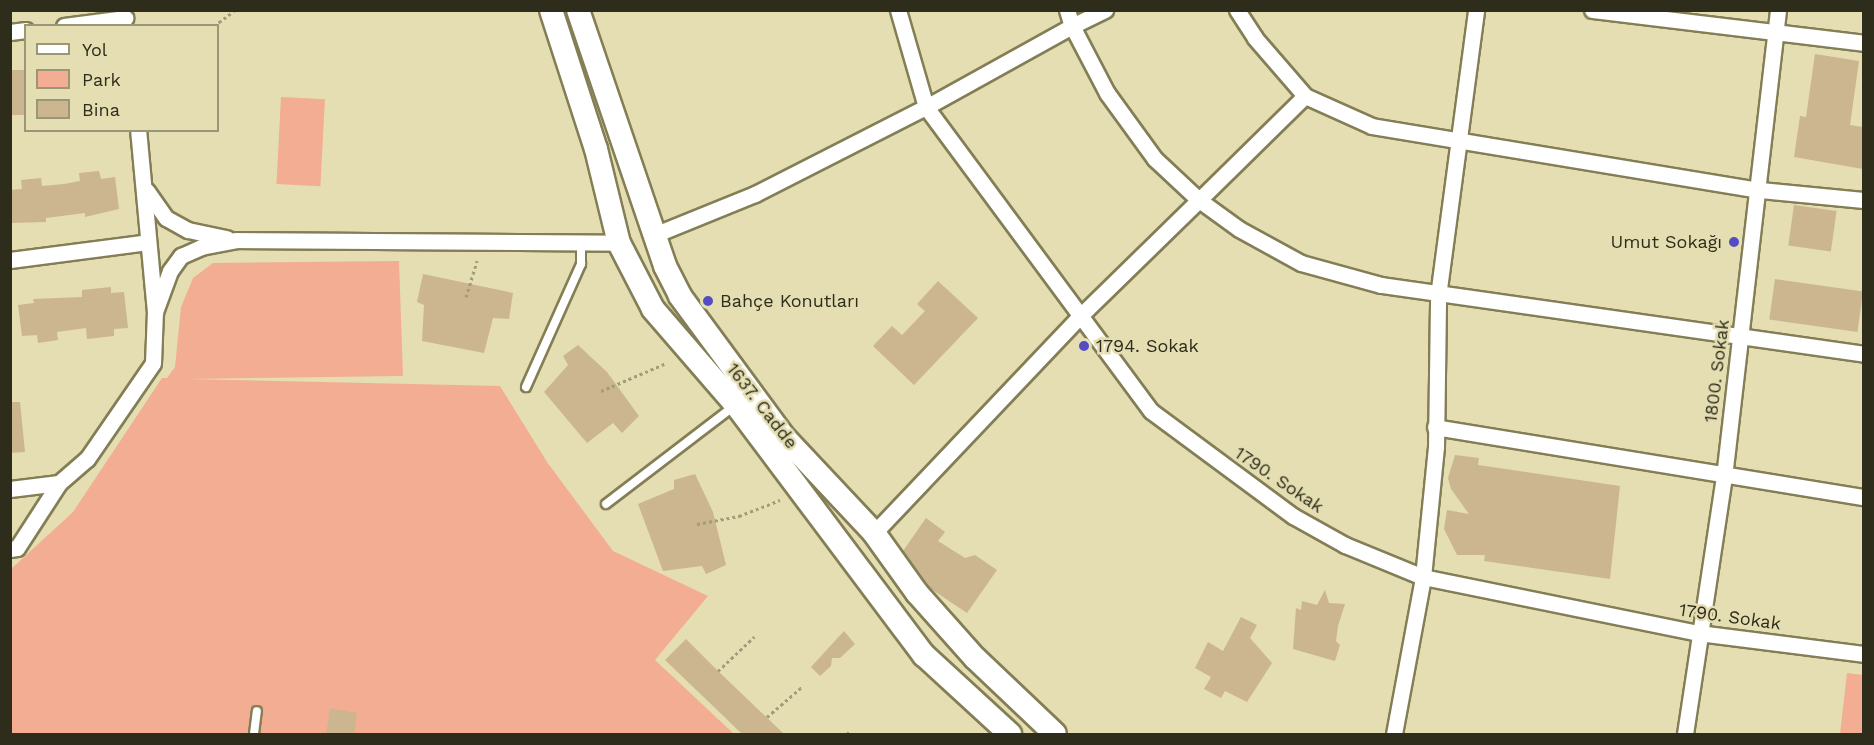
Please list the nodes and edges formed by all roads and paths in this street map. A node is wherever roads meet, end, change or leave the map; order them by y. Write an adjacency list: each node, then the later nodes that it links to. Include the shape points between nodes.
1 (236, 10): 13 (path)
2 (551, 10): 29 (street, 1637. Cadde, via 596,149)
3 (578, 10): 25 (street, 1637. Cadde)
4 (898, 10): 18 (street, 1790. Sokak)
5 (1066, 10): 14 (street)
6 (1105, 10): 14 (street)
7 (1237, 10): 17 (street, via 1255,38)
8 (1476, 10): 20 (street)
9 (1592, 10): 15 (street)
10 (1778, 10): 15 (street, 1800. Sokak)
11 (125, 18): 12 (street)
12 (79, 24)
13 (217, 24)
14 (1072, 26): 18 (street); 23 (street, via 1107,93 1155,159)
15 (1775, 31): 16 (street); 22 (street, 1800. Sokak)
16 (1863, 43)
17 (1305, 96): 20 (street, via 1372,126); 23 (street)
18 (926, 107): 25 (street, via 755,194); 35 (street, 1790. Sokak)
19 (138, 132): 21 (street)
20 (1461, 140): 22 (street); 32 (street)
21 (143, 180): 26 (street, via 152,202 166,218 188,230); 28 (street)
22 (1760, 190): 24 (street); 36 (street, 1800. Sokak)
23 (1198, 200): 32 (street, via 1239,229 1301,263); 35 (street)
24 (1863, 200)
25 (654, 235): 29 (street); 50 (street, 1637. Cadde, via 664,266 694,315 784,437)
26 (236, 240): 27 (street); 34 (street, via 201,247 181,256 170,271)
27 (581, 240): 29 (street); 39 (lane, via 581,264)
28 (148, 242): 30 (street); 34 (street)
29 (619, 243): 41 (street, 1637. Cadde, via 653,309)
30 (10, 260)
31 (477, 261): 33 (path)
32 (1438, 296): 36 (street); 42 (street)
33 (466, 297)
34 (154, 312): 44 (street, via 153,363 106,435 87,459)
35 (1078, 318): 50 (street); 52 (street, 1790. Sokak, via 1151,411 1201,449 1293,516 1345,545)
36 (1741, 339): 37 (street); 43 (street, 1800. Sokak)
37 (1863, 354)
38 (664, 364): 40 (path)
39 (526, 387)
40 (601, 391)
41 (736, 405): 48 (lane); 61 (street, 1637. Cadde, via 924,655)
42 (1435, 427): 43 (street); 52 (street)
43 (1724, 477): 46 (street); 53 (street, 1800. Sokak)
44 (59, 483): 45 (street); 51 (street, via 17,548)
45 (10, 489)
46 (1863, 497)
47 (780, 500): 49 (path, via 740,516)
48 (606, 504)
49 (697, 524)
50 (874, 533): 62 (street, 1637. Cadde, via 917,593 975,658)
51 (10, 549)
52 (1423, 577): 53 (street, 1790. Sokak); 63 (street)
53 (1698, 633): 55 (street, 1790. Sokak); 64 (street, 1800. Sokak)
54 (754, 637): 56 (path)
55 (1863, 654)
56 (718, 671)
57 (803, 686): 59 (path)
58 (257, 711): 60 (lane)
59 (766, 717)
60 (254, 735)
61 (1010, 735)
62 (1055, 735)
63 (1394, 735)
64 (1685, 735)

